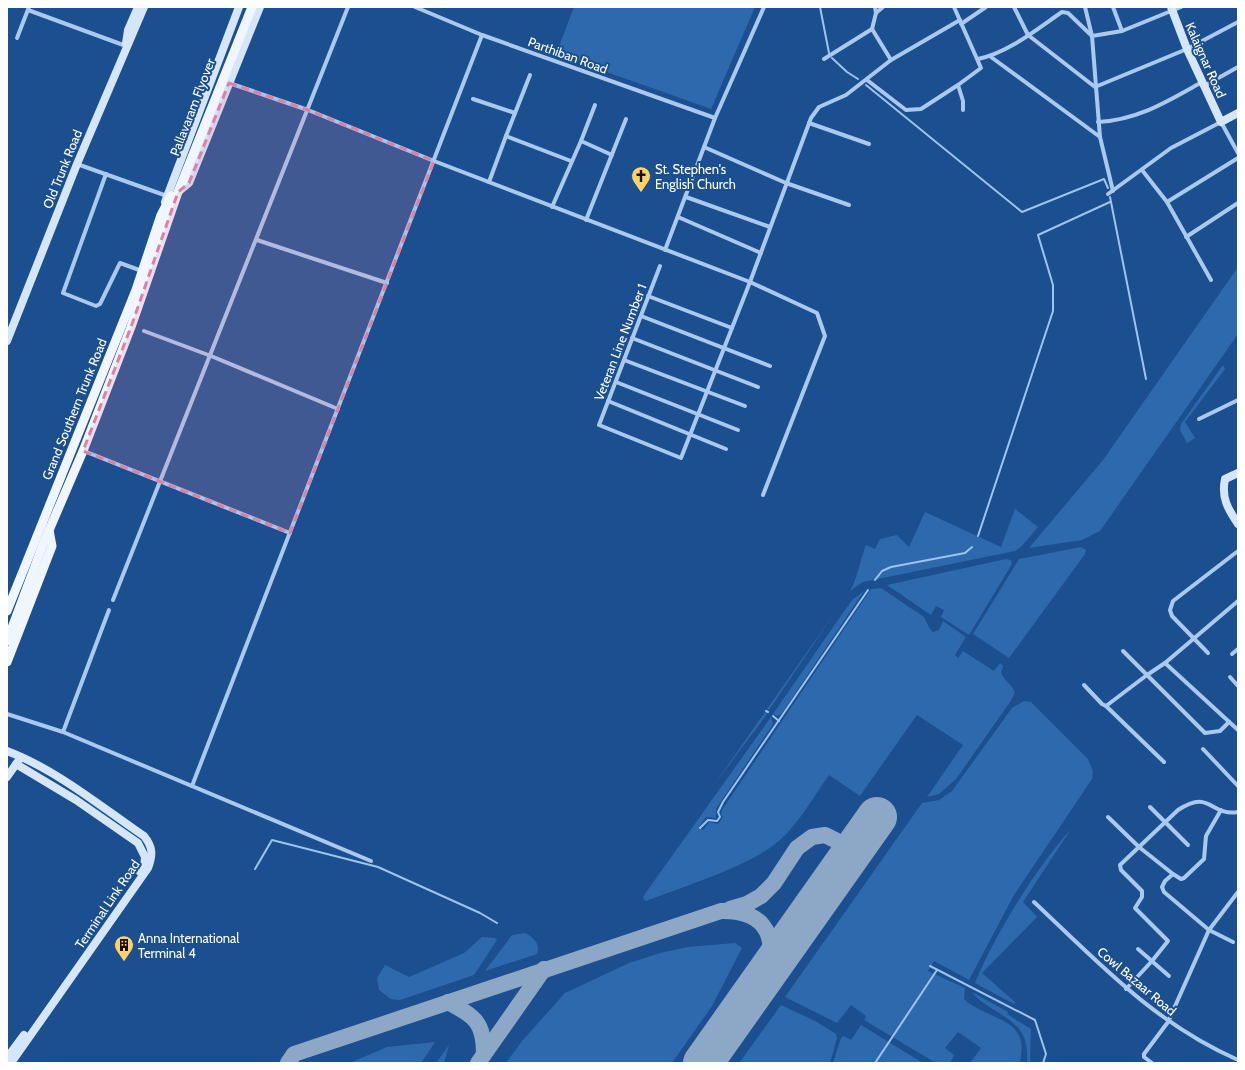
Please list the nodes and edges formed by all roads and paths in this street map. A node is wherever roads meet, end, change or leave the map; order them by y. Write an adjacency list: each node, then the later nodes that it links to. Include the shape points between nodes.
1 (138, 7): 31 (street, via 128,30)
2 (144, 7): 31 (street, Old Trunk Road)
3 (239, 7): 74 (street)
4 (246, 7): 68 (main road, Pallavaram Flyover)
5 (252, 7): 68 (main road, Pallavaram Flyover)
6 (260, 7): 40 (street)
7 (348, 7): 46 (street)
8 (415, 7): 27 (street, Parthiban Road)
9 (764, 7): 50 (street)
10 (875, 7): 21 (street)
11 (884, 7): 21 (street)
12 (954, 7): 23 (street)
13 (986, 7): 23 (street)
14 (1014, 7): 28 (street)
15 (1065, 7): 22 (street)
16 (1085, 7): 29 (street)
17 (1113, 7): 26 (street)
18 (1181, 7): 20 (street)
19 (29, 8): 30 (street); 31 (street)
20 (1171, 9): 26 (street); 32 (street, Kalaignar Road)
21 (876, 13): 25 (street)
22 (1068, 13): 28 (street, via 1062,12); 29 (street)
23 (960, 22): 35 (street); 36 (street)
24 (1238, 22): 32 (street)
25 (872, 29): 34 (street); 36 (street)
26 (1122, 31): 29 (street)
27 (482, 35): 50 (street, Parthiban Road); 63 (street)
28 (1028, 35): 33 (street); 43 (street)
29 (1092, 36): 43 (street)
30 (17, 38)
31 (126, 46): 65 (street, Old Trunk Road)
32 (1187, 49): 41 (street, Kalaignar Road); 43 (street)
33 (991, 57): 35 (street); 56 (street)
34 (824, 59)
35 (978, 59): 42 (street, via 981,68)
36 (891, 60): 39 (street)
37 (1238, 67): 41 (street)
38 (530, 75): 48 (street)
39 (867, 80): 42 (street, via 906,110 921,109); 54 (street, via 846,95 819,107)
40 (229, 83): 46 (street); 72 (street, via 189,184)
41 (1203, 84): 52 (street, via 1137,116); 53 (street, Kalaignar Road)
42 (958, 86): 47 (street, via 962,93)
43 (1095, 87): 52 (street)
44 (473, 100): 48 (street)
45 (595, 105): 57 (street)
46 (308, 110): 63 (street); 85 (street)
47 (963, 110)
48 (515, 112): 55 (street)
49 (1238, 113): 53 (street)
50 (715, 118): 59 (street)
51 (626, 119): 61 (street)
52 (1098, 122): 56 (street)
53 (1221, 122): 60 (street); 66 (street, via 1171,148)
54 (809, 123): 58 (street); 70 (street)
55 (506, 136): 64 (street); 69 (street)
56 (1100, 137): 71 (street)
57 (581, 141): 61 (street); 64 (street)
58 (869, 144)
59 (704, 147): 70 (street); 75 (street)
60 (1238, 153)
61 (612, 155): 82 (street)
62 (1238, 158): 76 (street)
63 (434, 161): 69 (street); 92 (street)
64 (572, 161): 79 (street)
65 (77, 164): 67 (street); 98 (street, Old Trunk Road)
66 (1142, 170): 71 (street); 76 (street)
67 (106, 174): 74 (street); 89 (street, via 63,293 96,306 100,304 120,263)
68 (181, 179): 72 (main road, Pallavaram Flyover); 80 (main road, Pallavaram Flyover)
69 (489, 182): 79 (street)
70 (786, 183): 78 (street); 83 (street)
71 (1113, 191): 73 (street)
72 (178, 192): 116 (main road, Grand Southern Trunk Road, via 132,327)
73 (1108, 194)
74 (167, 196): 80 (street)
75 (686, 196): 81 (street); 83 (street)
76 (1167, 202): 84 (street)
77 (1238, 203): 84 (street)
78 (849, 205)
79 (552, 207): 82 (street)
80 (161, 215): 89 (main road, Grand Southern Trunk Road)
81 (678, 217): 86 (street); 87 (street)
82 (586, 220): 86 (street)
83 (770, 227): 87 (street)
84 (1186, 237): 90 (street)
85 (256, 240): 92 (street); 100 (street)
86 (665, 250): 91 (street)
87 (760, 253): 91 (street)
88 (660, 266): 93 (street, Veteran Line Number 1)
89 (142, 271): 127 (main road, Grand Southern Trunk Road)
90 (1211, 280)
91 (750, 282): 95 (street); 119 (street, via 817,313 825,336)
92 (387, 283): 110 (street)
93 (648, 296): 94 (street, Veteran Line Number 1); 95 (street)
94 (641, 316): 97 (street, Veteran Line Number 1); 99 (street)
95 (732, 328): 99 (street)
96 (144, 331): 100 (street)
97 (632, 338): 101 (street, Veteran Line Number 1); 103 (street)
98 (7, 341)
99 (724, 349): 102 (street); 103 (street)
100 (211, 356): 110 (street); 118 (street)
101 (624, 360): 104 (street, Veteran Line Number 1); 106 (street)
102 (770, 366)
103 (716, 370): 105 (street); 106 (street)
104 (616, 382): 108 (street, Veteran Line Number 1); 111 (street)
105 (758, 387)
106 (706, 391): 109 (street); 111 (street)
107 (1238, 400): 112 (street)
108 (608, 401): 114 (street); 114 (street, Veteran Line Number 1, via 599,425 681,458)
109 (745, 406)
110 (338, 408): 122 (street)
111 (699, 414): 113 (street); 114 (street)
112 (1198, 419)
113 (738, 430)
114 (690, 435): 115 (street)
115 (726, 449)
116 (83, 451): 118 (street); 121 (main road, Grand Southern Trunk Road)
117 (1238, 473): 120 (street, via 1225,479 1223,494 1225,504)
118 (162, 482): 122 (street); 124 (street)
119 (763, 495)
120 (1238, 524)
121 (49, 528): 129 (main road, Grand Southern Trunk Road); 134 (main road, via 52,546)
122 (290, 533): 151 (street)
123 (1238, 552): 128 (street, via 1173,601 1170,610 1172,616)
124 (113, 600)
125 (1238, 601): 128 (street)
126 (108, 610): 144 (street)
127 (7, 611)
128 (1194, 637): 132 (street); 135 (street)
129 (7, 641)
130 (1238, 649): 133 (street)
131 (1123, 651): 136 (street)
132 (1208, 653)
133 (1232, 654)
134 (7, 662)
135 (1165, 664): 136 (street); 142 (street)
136 (1147, 675): 140 (street); 142 (street, via 1205,733 1220,731)
137 (1230, 677): 139 (street)
138 (1084, 684): 140 (street)
139 (1238, 686)
140 (1106, 706): 148 (street)
141 (7, 714): 144 (street)
142 (1229, 722): 143 (street)
143 (1238, 730)
144 (63, 732): 151 (street)
145 (1203, 749): 152 (street)
146 (7, 751): 147 (street, Terminal Link Road)
147 (21, 757): 149 (street); 173 (street, Terminal Link Road, via 52,774 144,836 150,843 152,856 148,868)
148 (1164, 762)
149 (16, 764): 150 (street); 171 (street, Terminal Link Road, via 76,800 138,843 145,857 144,868)
150 (7, 777)
151 (192, 786): 160 (street)
152 (1238, 786)
153 (1150, 807): 157 (street)
154 (1221, 810): 155 (street); 157 (street, via 1206,801 1198,801 1187,804); 161 (street, via 1206,836 1204,859 1184,878)
155 (1238, 812)
156 (1108, 817): 159 (street)
157 (1165, 822): 158 (street); 159 (street)
158 (1188, 845)
159 (1139, 847): 161 (street); 167 (street, via 1122,862 1120,868 1142,891 1142,897 1135,908 1168,941)
160 (371, 861)
161 (1173, 874): 164 (street, via 1162,884 1163,890)
162 (1238, 892): 164 (street)
163 (1034, 902): 169 (street, Cowl Bazaar Road)
164 (1209, 930): 165 (street); 170 (street)
165 (1233, 942)
166 (1138, 949): 167 (street)
167 (1152, 961): 168 (street); 169 (street)
168 (1169, 976)
169 (1126, 989): 170 (street, Cowl Bazaar Road)
170 (1168, 1022): 172 (street, Cowl Bazaar Road, via 1211,1048); 174 (street, via 1144,1054)
171 (7, 1058)
172 (1238, 1060)
173 (11, 1063)
174 (1150, 1063)

